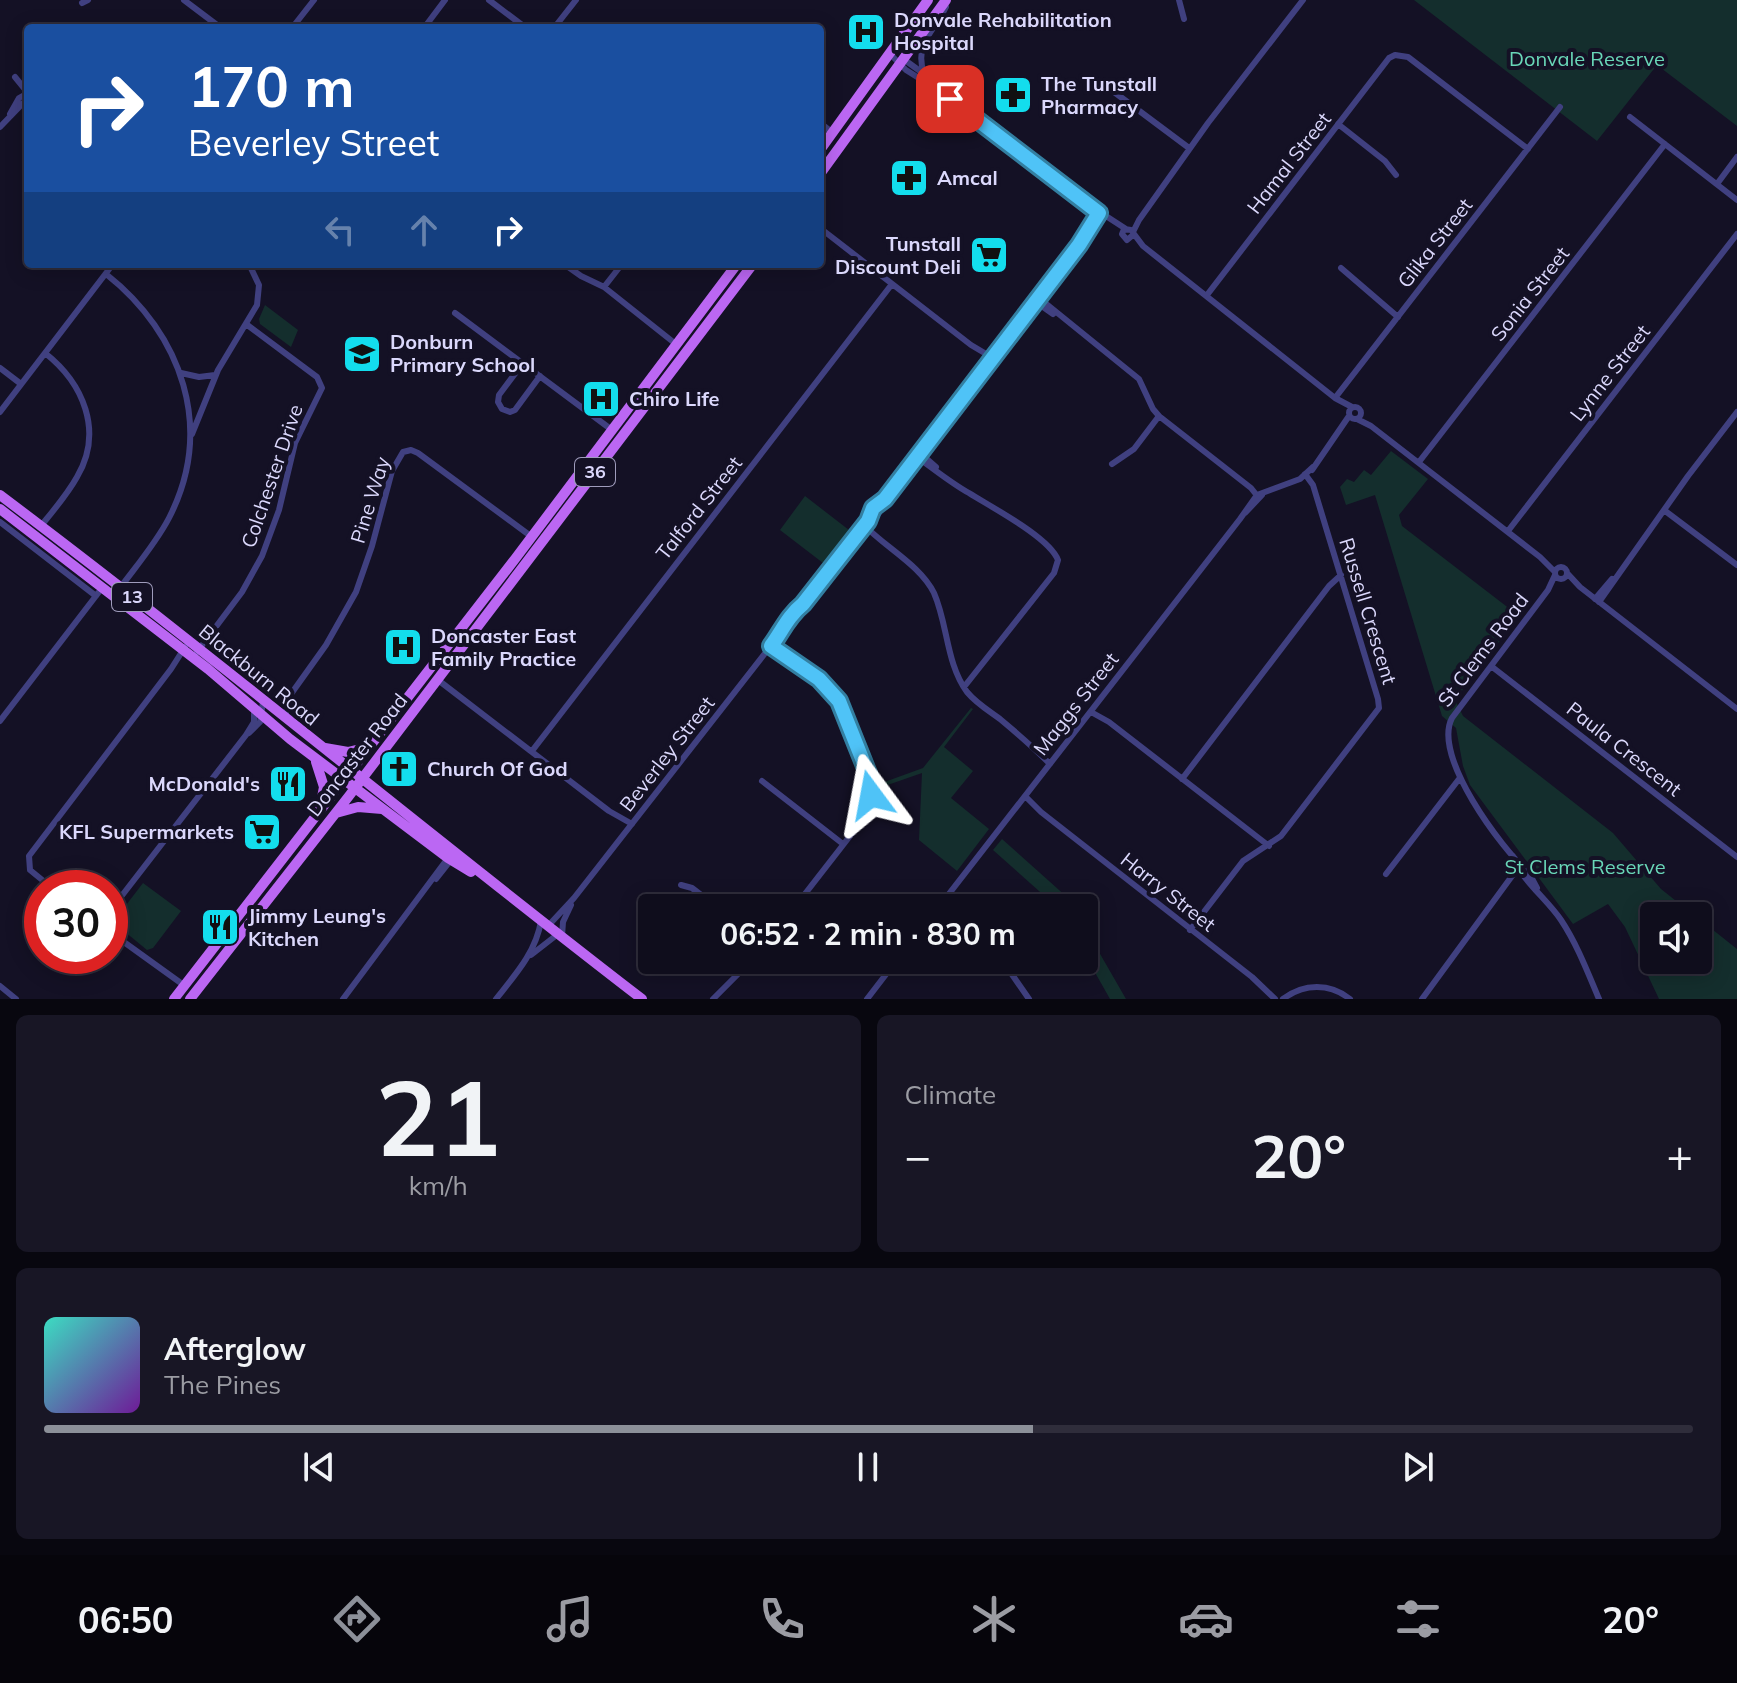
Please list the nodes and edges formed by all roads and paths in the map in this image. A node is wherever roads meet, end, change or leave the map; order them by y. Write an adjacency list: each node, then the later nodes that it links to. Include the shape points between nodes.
1 (184, 0): 11 (street)
2 (314, 0): 12 (street)
3 (445, 0): 13 (street)
4 (489, 0): 14 (street)
5 (576, 0): 15 (street)
6 (928, 0): 16 (main road)
7 (948, 0): 17 (main road); 18 (street, via 921,48)
8 (1179, 0): 10 (street)
9 (1303, 0): 32 (street)
10 (1184, 19)
11 (216, 24)
12 (295, 24)
13 (427, 24)
14 (521, 24)
15 (557, 24)
16 (889, 53): 17 (street); 29 (main road)
17 (901, 62): 18 (street); 22 (street); 35 (main road)
18 (924, 74): 22 (street)
19 (15, 77): 20 (street)
20 (24, 89)
21 (1110, 89): 32 (street)
22 (941, 92): 39 (street)
23 (24, 96): 27 (street)
24 (1560, 107): 33 (street, Glika Street)
25 (1630, 117): 30 (street)
26 (1338, 124): 33 (street, Hamal Street, via 1389,58 1399,54); 36 (street); 53 (street, Hamal Street)
27 (0, 126)
28 (824, 126): 29 (street)
29 (833, 133): 31 (main road)
30 (1665, 144): 37 (street); 76 (street, Sonia Street)
31 (824, 145)
32 (1189, 148): 41 (street)
33 (1528, 149): 56 (street, Glika Street)
34 (1737, 157): 37 (street)
35 (824, 168)
36 (1396, 175)
37 (1717, 184): 38 (street)
38 (1737, 200)
39 (1102, 215): 41 (street); 54 (street, Beverley Street)
40 (824, 231): 51 (street)
41 (1128, 233): 53 (street)
42 (1737, 234): 85 (street, Lynne Street)
43 (110, 268): 50 (street)
44 (252, 268): 57 (street, via 259,295)
45 (571, 268): 52 (street)
46 (619, 268): 52 (street)
47 (734, 268): 58 (main road, Doncaster Road / 36)
48 (750, 268): 59 (main road, Doncaster Road / 36)
49 (1341, 268): 56 (street)
50 (106, 274): 60 (street); 64 (street, via 149,315)
51 (892, 284): 61 (street); 107 (street, Talford Street)
52 (604, 287): 58 (street)
53 (1207, 295): 68 (street)
54 (1037, 300): 61 (street, Beverley Street); 72 (street, via 1139,379)
55 (455, 313): 62 (street)
56 (1398, 317): 68 (street, Glika Street)
57 (246, 324): 65 (street); 94 (street, Colchester Drive, via 317,377 322,388 295,443 262,556 242,592)
58 (679, 343): 59 (main road); 73 (main road, Doncaster Road / 36)
59 (689, 351): 96 (main road, Doncaster Road / 36)
60 (45, 353): 67 (street); 84 (street, via 79,389 89,438 78,476)
61 (991, 360): 75 (street, Beverley Street)
62 (523, 363): 66 (street); 66 (street, via 499,395 502,409 515,410)
63 (0, 368): 67 (street)
64 (181, 373): 65 (street); 74 (street)
65 (215, 375): 74 (street)
66 (540, 376): 73 (street)
67 (21, 384): 69 (street)
68 (1335, 398): 71 (street)
69 (0, 412)
70 (1737, 412): 81 (street)
71 (1354, 414): 76 (street); 78 (street)
72 (1159, 416): 77 (street, via 1134,449); 80 (street)
73 (613, 431): 86 (main road, Doncaster Road / 36)
74 (191, 436): 91 (street, via 183,481 169,517)
75 (918, 455): 83 (street, Beverley Street, via 879,513); 97 (street, via 1007,515 1058,560 1054,573)
76 (1419, 462): 85 (street)
77 (1112, 464)
78 (1306, 476): 80 (street, via 1297,485); 89 (street, Russell Crescent)
79 (0, 495): 82 (main road, Blackburn Road / 13)
80 (1260, 495): 101 (street, Maggs Street)
81 (1664, 510): 87 (street); 92 (street)
82 (4, 514): 84 (main road, Blackburn Road / 13); 90 (street)
83 (864, 526): 93 (street, Beverley Street); 97 (street, via 930,587)
84 (37, 530): 90 (main road, Blackburn Road / 13)
85 (1508, 531): 88 (street)
86 (532, 537): 98 (street, Pine Way, via 416,451 403,452 392,471 356,592); 106 (main road, Doncaster Road / 36)
87 (1737, 565)
88 (1560, 574): 92 (street); 95 (street, St Clems Road)
89 (1342, 579): 111 (street); 121 (street, Russell Crescent, via 1379,708)
90 (102, 587): 91 (main road, Blackburn Road / 13); 104 (street)
91 (117, 592): 94 (main road, Blackburn Road / 13)
92 (1597, 600): 100 (street)
93 (773, 643): 119 (street, Beverley Street); 120 (street, via 839,701 869,776 867,812)
94 (190, 650): 99 (main road, Blackburn Road / 13); 102 (main road, Blackburn Road / 13); 124 (street, via 29,856)
95 (1491, 666): 112 (street, St Clems Road, via 1449,723); 123 (street, Paula Crescent)
96 (438, 680): 107 (street); 114 (main road, Doncaster Road / 36)
97 (964, 687): 109 (street)
98 (291, 694): 99 (street, Pine Way); 103 (street, Pine Way)
99 (266, 703): 102 (street); 103 (main road, Blackburn Road / 13)
100 (1737, 709)
101 (1092, 710): 109 (street, Maggs Street); 111 (street)
102 (257, 712): 108 (main road, Blackburn Road / 13); 128 (street, via 260,722)
103 (285, 718): 105 (main road, Blackburn Road / 13)
104 (0, 721)
105 (320, 746): 106 (main road, via 348,752); 110 (main road, Blackburn Road / 13)
106 (368, 746): 110 (main road, Doncaster Road / 36)
107 (532, 751): 119 (street)
108 (312, 755): 110 (main road, Blackburn Road / 13); 118 (main road, via 324,787)
109 (1052, 761): 115 (street, Maggs Street)
110 (348, 775): 114 (main road, Blackburn Road / 13); 118 (main road, Doncaster Road / 36)
111 (1182, 779): 121 (street)
112 (1459, 779): 125 (street, St Clems Road); 126 (street)
113 (762, 781): 120 (street)
114 (359, 783): 116 (main road, Blackburn Road / 13); 117 (main road, Doncaster Road / 36); 122 (main road, Blackburn Road / 13)
115 (1024, 798): 131 (street, Maggs Street); 134 (street, Harry Street)
116 (384, 809): 117 (main road, via 358,807); 122 (main road, Blackburn Road / 13)
117 (336, 813): 143 (main road, Doncaster Road / 36)
118 (316, 817): 142 (main road, Doncaster Road / 36)
119 (630, 827): 132 (street, Beverley Street)
120 (843, 844): 130 (street)
121 (1269, 846): 134 (street, Russell Crescent, via 1243,861)
122 (451, 857): 133 (main road, Blackburn Road / 13); 145 (street)
123 (1737, 857)
124 (30, 870)
125 (1520, 870): 154 (street); 155 (street, St Clems Road, via 1570,935)
126 (1386, 874)
127 (681, 885): 129 (street)
128 (128, 890)
129 (700, 894)
130 (805, 894)
131 (949, 894)
132 (574, 898): 133 (street, Beverley Street); 135 (street, Beverley Street)
133 (544, 924): 135 (main road, Blackburn Road / 13); 137 (street, Beverley Street)
134 (1190, 930): 151 (street, Harry Street)
135 (560, 936): 137 (street, Beverley Street); 147 (main road, Blackburn Road / 13)
136 (128, 946): 142 (street)
137 (526, 960): 146 (street, Beverley Street)
138 (738, 974): 148 (street)
139 (886, 974): 149 (street)
140 (1012, 974): 150 (street)
141 (0, 986): 144 (street)
142 (180, 992): 143 (street)
143 (192, 997)
144 (16, 999)
145 (343, 999)
146 (496, 999)
147 (642, 999)
148 (713, 999)
149 (867, 999)
150 (1029, 999)
151 (1275, 999)
152 (1283, 999): 153 (street, via 1317,987)
153 (1350, 999)
154 (1422, 999)
155 (1599, 999)

